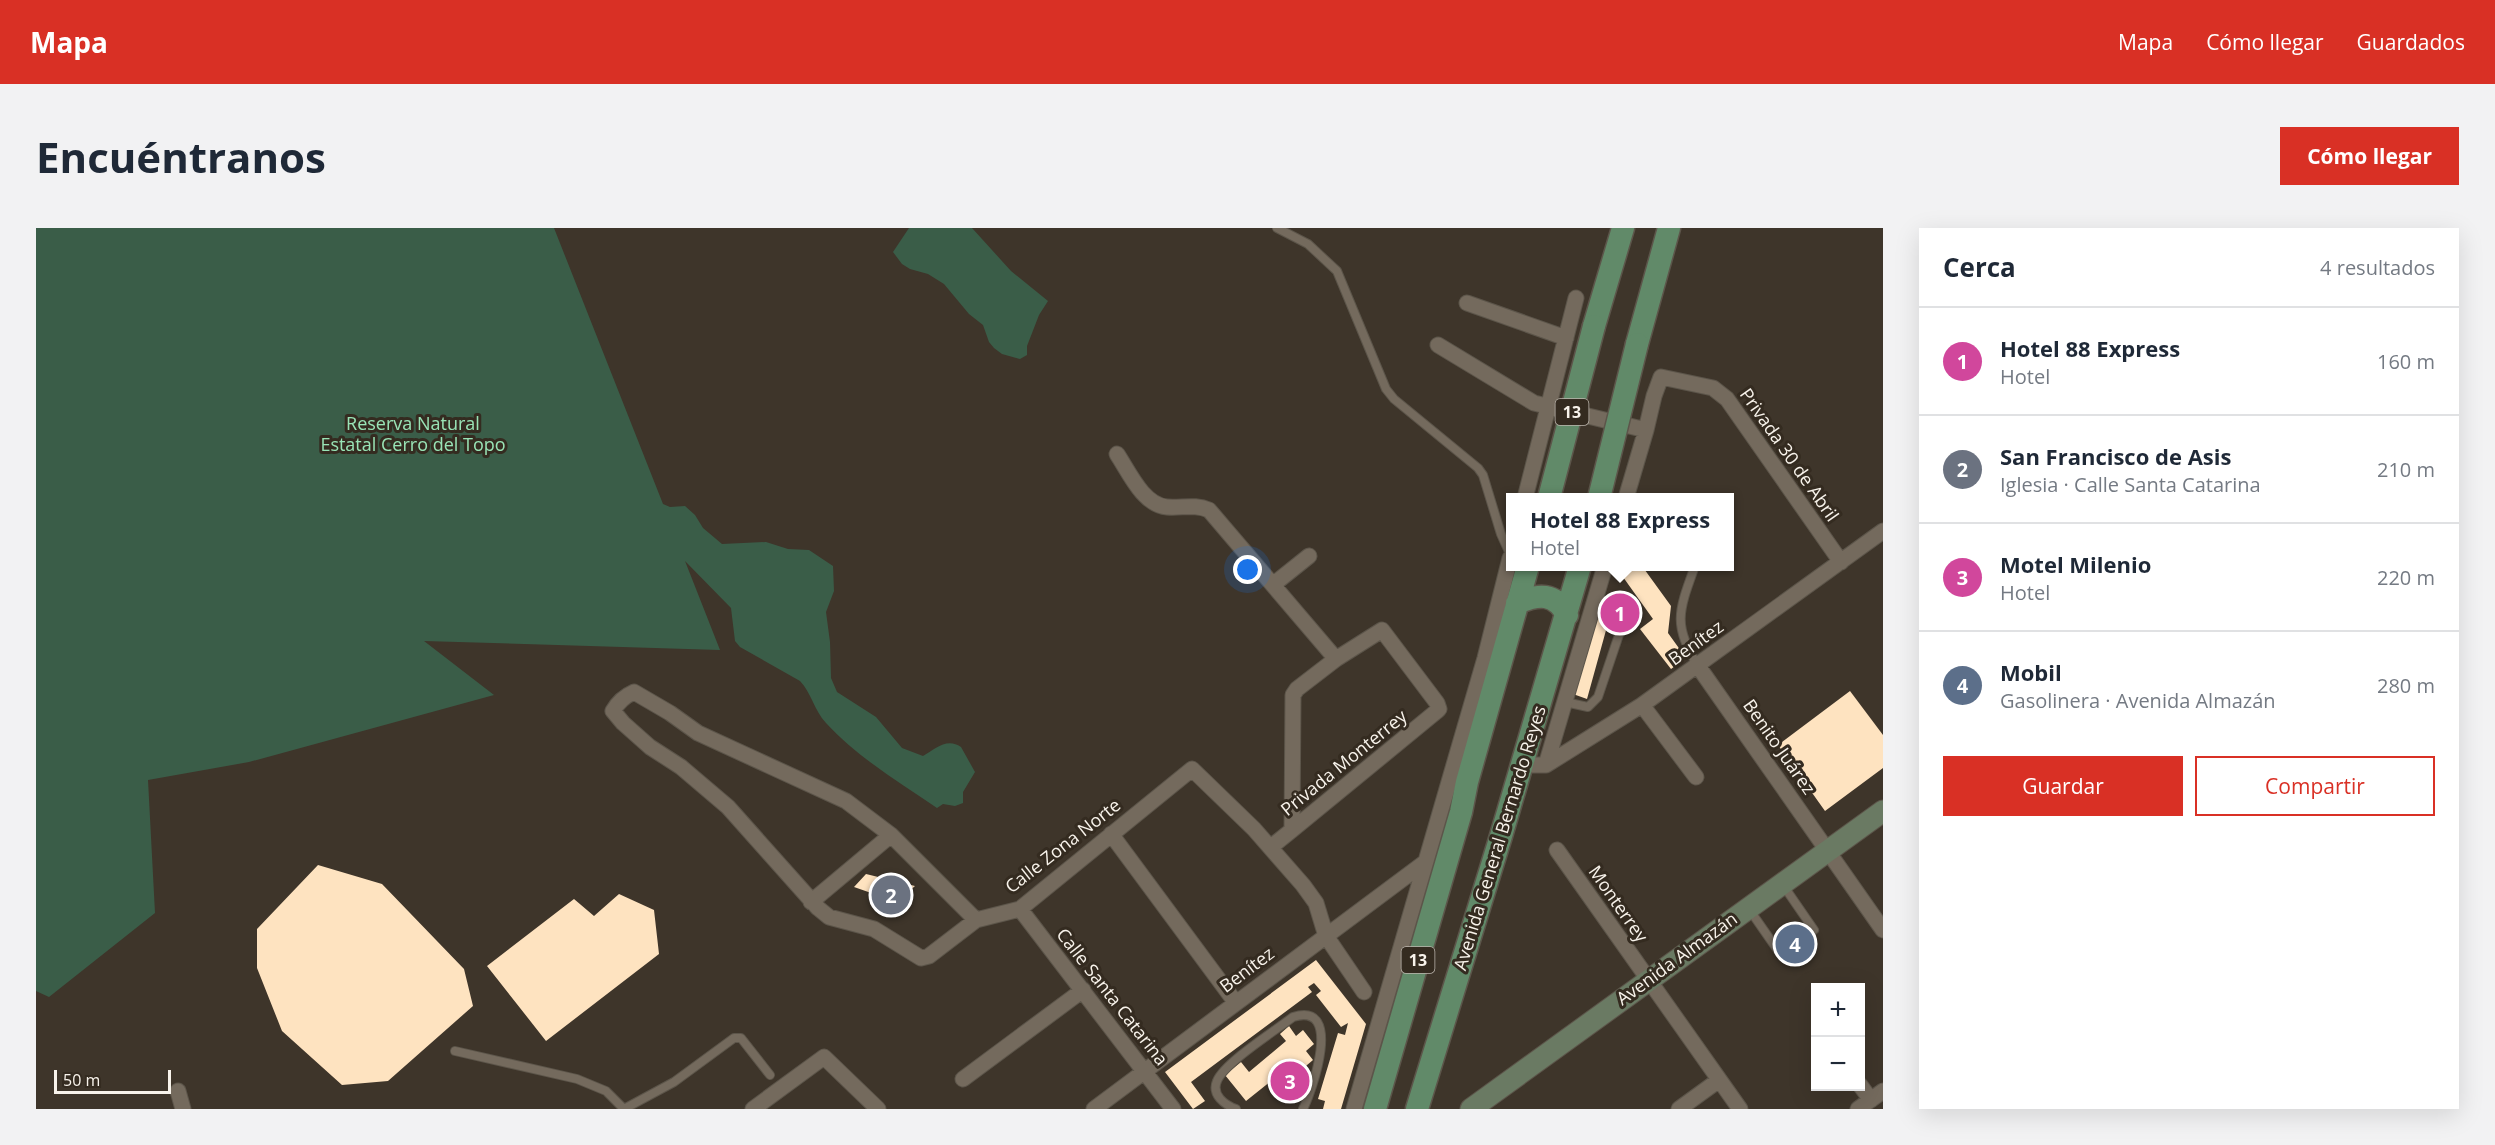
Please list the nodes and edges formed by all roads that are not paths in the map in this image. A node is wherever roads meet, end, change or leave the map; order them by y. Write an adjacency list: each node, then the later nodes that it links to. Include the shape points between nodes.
1 (1277, 228): 16 (lane, via 1308,244 1336,271 1386,389 1478,468)
2 (1623, 228): 12 (main road, 13, bridge)
3 (1669, 228): 13 (main road, bridge)
4 (1576, 298): 6 (street)
5 (1467, 303): 6 (street)
6 (1566, 338): 8 (street)
7 (1438, 345): 8 (street)
8 (1547, 408): 9 (street); 11 (street)
9 (1646, 430): 14 (street); 18 (street, Privada 30 de Abril, via 1661,377 1713,388 1727,399)
10 (1117, 454): 24 (street, via 1152,501 1166,507 1209,510)
11 (1526, 493)
12 (1550, 493)
13 (1600, 493)
14 (1627, 493)
15 (1881, 536): 18 (street, Benítez)
16 (1506, 542)
17 (1309, 556): 24 (street)
18 (1841, 562): 30 (street, Benítez)
19 (1518, 571): 29 (street)
20 (1519, 571): 26 (main road, 13)
21 (1579, 571): 27 (main road, Avenida General Bernardo Reyes / 13)
22 (1604, 571): 31 (street)
23 (1694, 571): 30 (lane, via 1679,621 1685,644)
24 (1274, 584): 28 (street)
25 (1623, 596): 31 (lane, via 1625,617 1598,698 1588,707)
26 (1517, 603): 27 (main road, via 1547,596 1556,600); 29 (main road, 13)
27 (1567, 615): 33 (main road, Avenida General Bernardo Reyes / 13)
28 (1336, 659): 37 (street, via 1296,688 1293,695); 37 (street, Privada Monterrey, via 1382,630 1439,707)
29 (1493, 661): 43 (street); 71 (main road, 13, via 1461,812)
30 (1698, 666): 32 (street, Benítez); 42 (street, Benito Juárez)
31 (1565, 702): 34 (street)
32 (1642, 705): 34 (street, Benítez); 35 (street)
33 (1522, 765): 34 (street); 72 (main road, Avenida General Bernardo Reyes / 13)
34 (1546, 765)
35 (1696, 777)
36 (1883, 811): 42 (main road, Avenida Almazán)
37 (1292, 830): 40 (street, Privada Monterrey)
38 (1111, 834): 40 (street, Calle Zona Norte, via 1192,769); 47 (street, Calle Zona Norte); 56 (street)
39 (891, 835): 45 (street); 45 (street, via 846,801 698,733 634,692 623,698 613,711 623,723 728,807); 48 (street)
40 (1271, 847): 50 (street, via 1311,894)
41 (1557, 850): 53 (street, Monterrey)
42 (1827, 851): 44 (main road, Avenida Almazán); 49 (street, Benito Juárez)
43 (1424, 863): 50 (street, Benítez); 70 (street)
44 (1782, 883): 46 (main road, Avenida Almazán); 51 (lane, via 1814,930)
45 (811, 902): 48 (street, Calle Zona Norte, via 829,917 874,929 921,958)
46 (1748, 908): 52 (lane, via 1781,955); 53 (main road, Avenida Almazán)
47 (1020, 909): 48 (street, Calle Zona Norte); 54 (street, Calle Santa Catarina)
48 (976, 920)
49 (1883, 930)
50 (1326, 936): 55 (street); 56 (street, Benítez)
51 (1802, 940)
52 (1789, 949)
53 (1647, 981): 61 (street, Monterrey); 73 (main road, Avenida Almazán)
54 (1083, 990): 58 (street, Calle Santa Catarina); 60 (street)
55 (1364, 992)
56 (1236, 1003): 58 (street, Benítez)
57 (455, 1052): 59 (lane, via 577,1078 606,1091 624,1109 674,1082 734,1038 741,1038)
58 (1145, 1071): 66 (street, Benítez); 67 (street, Calle Santa Catarina)
59 (770, 1075)
60 (963, 1078)
61 (1719, 1080): 74 (street); 75 (street, Monterrey)
62 (178, 1091): 63 (street)
63 (183, 1109)
64 (753, 1109): 65 (street, via 825,1057)
65 (878, 1109)
66 (1094, 1109)
67 (1173, 1109)
68 (1236, 1109): 69 (lane, via 1227,1106 1217,1093 1220,1076 1293,1017 1303,1016 1318,1024 1322,1044)
69 (1303, 1109)
70 (1354, 1109)
71 (1376, 1109)
72 (1417, 1109)
73 (1472, 1109)
74 (1679, 1109)
75 (1740, 1109)

